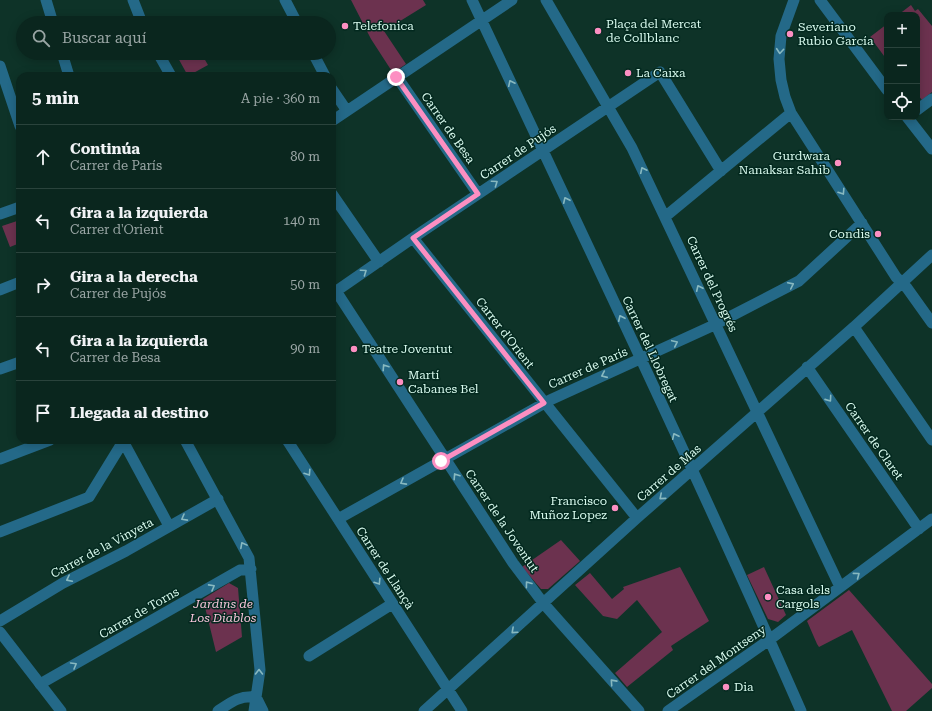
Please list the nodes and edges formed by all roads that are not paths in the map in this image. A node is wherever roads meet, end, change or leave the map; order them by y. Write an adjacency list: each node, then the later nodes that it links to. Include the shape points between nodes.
1 (46, 0): 9 (street)
2 (134, 0): 10 (street)
3 (285, 0): 11 (street)
4 (472, 0): 12 (street, Carrer del Llobregat)
5 (512, 0): 12 (street)
6 (546, 0): 24 (street, Carrer del Progrés)
7 (794, 0): 27 (street, one-way to 27, via 781,36 779,59 781,80)
8 (820, 0): 21 (street)
9 (51, 16)
10 (140, 16)
11 (293, 16)
12 (481, 20): 20 (street); 32 (street, Carrer del Llobregat, one-way to 12)
13 (64, 60): 17 (street)
14 (162, 60): 18 (street)
15 (317, 60): 19 (street)
16 (0, 66): 28 (street)
17 (68, 72)
18 (169, 72)
19 (323, 72)
20 (396, 77): 26 (street); 34 (street, Carrer de Besa)
21 (884, 86)
22 (336, 95): 26 (street)
23 (932, 99): 25 (street)
24 (609, 107): 32 (street, Carrer de Pujós); 33 (street, Carrer de Pujós, via 660,72); 38 (street, Carrer del Progrés, one-way to 24)
25 (920, 108)
26 (347, 111): 29 (street)
27 (791, 113): 33 (street); 39 (street, one-way to 39)
28 (16, 114)
29 (336, 118)
30 (909, 120): 31 (street)
31 (932, 149)
32 (543, 150): 34 (street, Carrer de Pujós, one-way to 32); 51 (street, Carrer del Llobregat, one-way to 32)
33 (722, 171): 38 (street)
34 (478, 194): 40 (street, Carrer de Pujós)
35 (336, 200): 42 (street)
36 (16, 208): 37 (street)
37 (0, 214)
38 (666, 216): 48 (street, Carrer del Progrés, one-way to 38)
39 (862, 223): 43 (street); 48 (street, Carrer de París, one-way to 39, via 799,281)
40 (413, 238): 42 (street, Carrer de Pujós); 55 (street, Carrer d'Orient)
41 (932, 255): 43 (street, Carrer de Mas)
42 (379, 262): 46 (street, Carrer de Pujós, one-way to 42)
43 (902, 283): 49 (street); 50 (street, Carrer de Mas)
44 (16, 284): 45 (street)
45 (0, 290)
46 (336, 292)
47 (336, 296): 63 (street, Carrer de la Joventut, one-way to 47)
48 (716, 323): 51 (street, Carrer de París, one-way to 48); 56 (street, Carrer del Progrés)
49 (932, 324)
50 (854, 327): 53 (street, Carrer de Mas); 57 (street)
51 (640, 359): 55 (street, Carrer de París, one-way to 55); 65 (street, Carrer del Llobregat, one-way to 51)
52 (16, 363): 54 (street)
53 (807, 367): 56 (street, Carrer de Mas); 71 (street, Carrer de Claret, one-way to 71)
54 (0, 369)
55 (544, 403): 63 (street, Carrer de París); 68 (street, Carrer d'Orient)
56 (757, 413): 65 (street, Carrer de Mas); 74 (street, Carrer del Progrés)
57 (932, 440)
58 (40, 444): 64 (street)
59 (122, 444): 72 (street, via 89,497)
60 (126, 444): 70 (street)
61 (187, 444): 66 (street)
62 (289, 444): 67 (street, Carrer de Llançà, one-way to 67)
63 (445, 459): 67 (street, Carrer de París, one-way to 67); 76 (street, Carrer de la Joventut, one-way to 63, via 513,563)
64 (0, 460)
65 (692, 472): 68 (street, Carrer de Mas, one-way to 68); 79 (street, Carrer del Llobregat)
66 (218, 500): 70 (street, Carrer de la Vinyeta, one-way to 70); 73 (street, one-way to 66, via 250,558)
67 (338, 518): 75 (street, Carrer de Llançà, one-way to 75)
68 (638, 518): 76 (street, Carrer de Mas)
69 (931, 521): 71 (street, Carrer del Montseny)
70 (169, 526): 77 (street, Carrer de la Vinyeta, one-way to 77, via 63,583)
71 (919, 529): 74 (street, Carrer del Montseny, one-way to 71)
72 (0, 532)
73 (251, 569): 81 (street, Carrer de Torns, one-way to 73, via 240,570); 83 (street, one-way to 73, via 260,670)
74 (840, 587): 79 (street, Carrer del Montseny)
75 (392, 604): 80 (street); 82 (street, Carrer de Llançà)
76 (544, 604): 82 (street, Carrer de Mas, one-way to 82); 90 (street, Carrer de la Joventut, one-way to 76)
77 (0, 621)
78 (0, 632): 81 (street)
79 (769, 640): 91 (street, Carrer del Montseny); 92 (street, Carrer del Llobregat)
80 (309, 656)
81 (40, 684): 84 (street)
82 (449, 690): 88 (street, Carrer de Mas); 89 (street, Carrer de Llançà)
83 (256, 697): 85 (street, via 239,697); 86 (street); 87 (street)
84 (61, 711)
85 (218, 711)
86 (254, 711)
87 (263, 711)
88 (424, 711)
89 (462, 711)
90 (639, 711)
91 (668, 711)
92 (801, 711)

